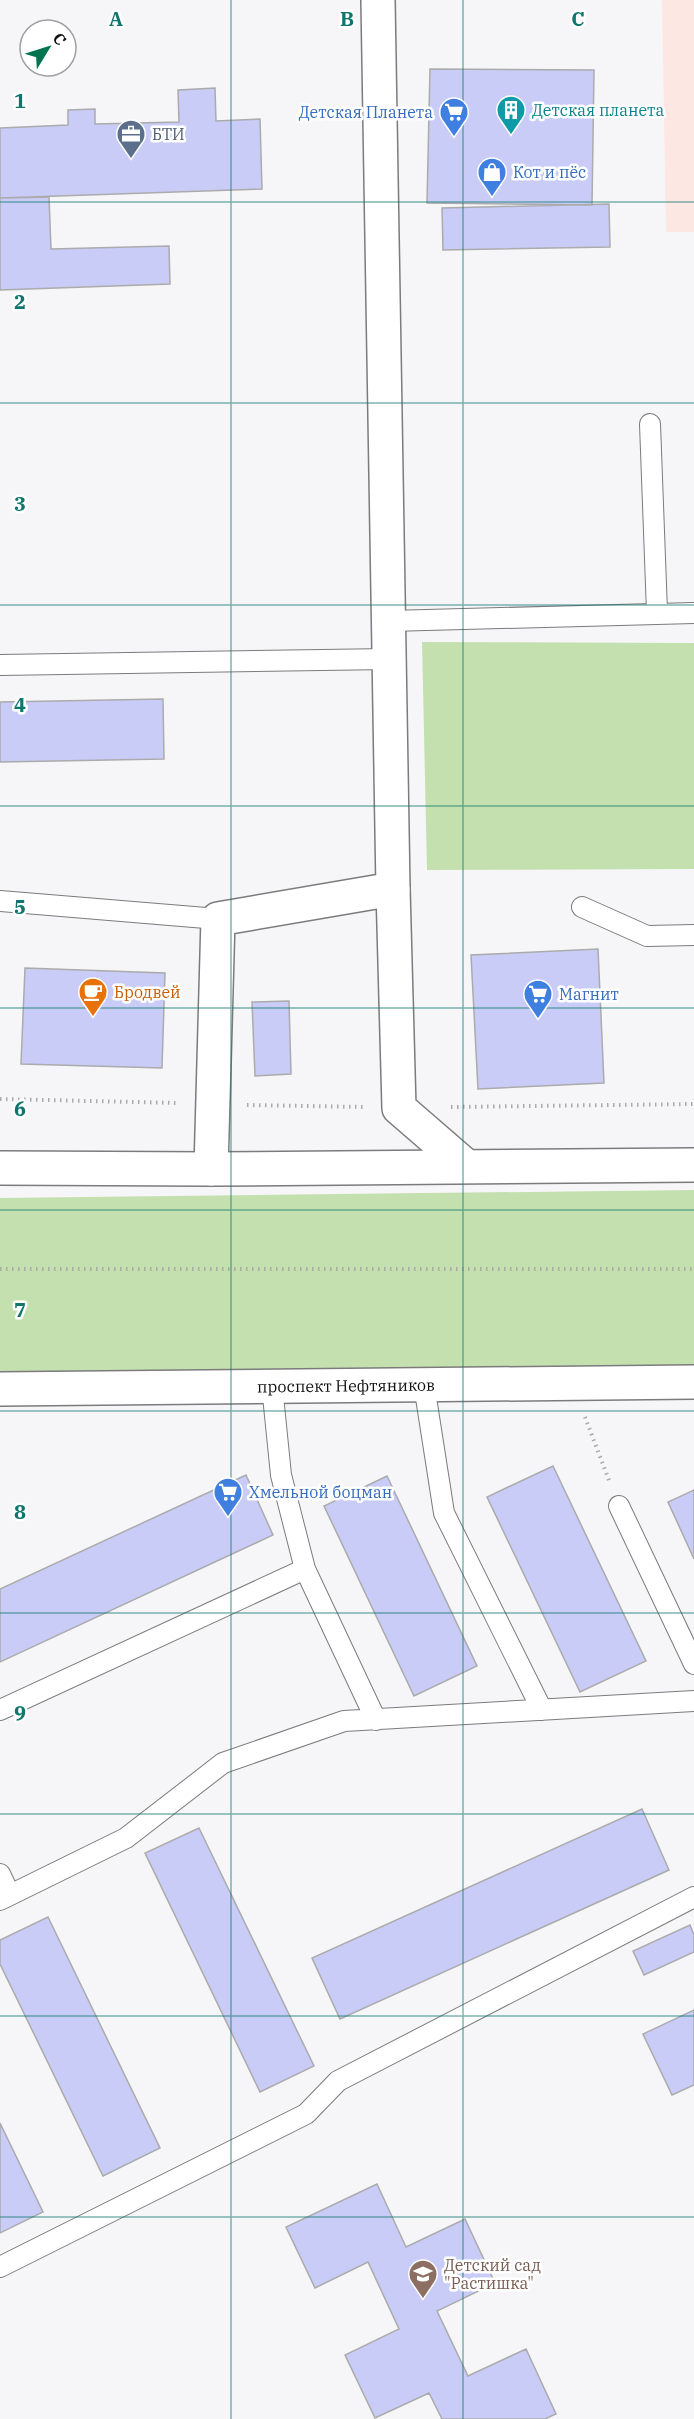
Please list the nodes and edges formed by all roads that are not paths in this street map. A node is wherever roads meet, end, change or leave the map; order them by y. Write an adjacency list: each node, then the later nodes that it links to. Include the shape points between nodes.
1 (378, 0): 5 (street)
2 (650, 424): 3 (lane)
3 (657, 612): 4 (lane); 5 (lane)
4 (694, 613)
5 (388, 621): 6 (street)
6 (389, 659): 7 (lane); 8 (street)
7 (0, 664)
8 (393, 889): 11 (street); 14 (street, via 399,1108)
9 (0, 901): 11 (lane)
10 (582, 907): 12 (lane, via 647,936)
11 (218, 918): 16 (street)
12 (694, 935)
13 (694, 1165): 14 (street)
14 (466, 1166): 16 (street)
15 (0, 1168): 16 (street)
16 (211, 1169)
17 (694, 1382): 18 (street, проспект Нефтяников)
18 (424, 1384): 19 (street, проспект Нефтяников); 26 (lane, via 444,1512)
19 (272, 1386): 20 (street, проспект Нефтяников); 22 (lane, via 281,1475)
20 (0, 1389)
21 (618, 1506): 23 (lane)
22 (306, 1569): 25 (lane); 27 (lane)
23 (694, 1664)
24 (694, 1701): 26 (lane)
25 (0, 1710)
26 (542, 1710): 27 (lane)
27 (376, 1720): 29 (lane, via 344,1721 223,1763 126,1838)
28 (0, 1874): 29 (lane)
29 (5, 1897)
30 (694, 1897): 31 (lane, via 338,2081 306,2114)
31 (0, 2267)

